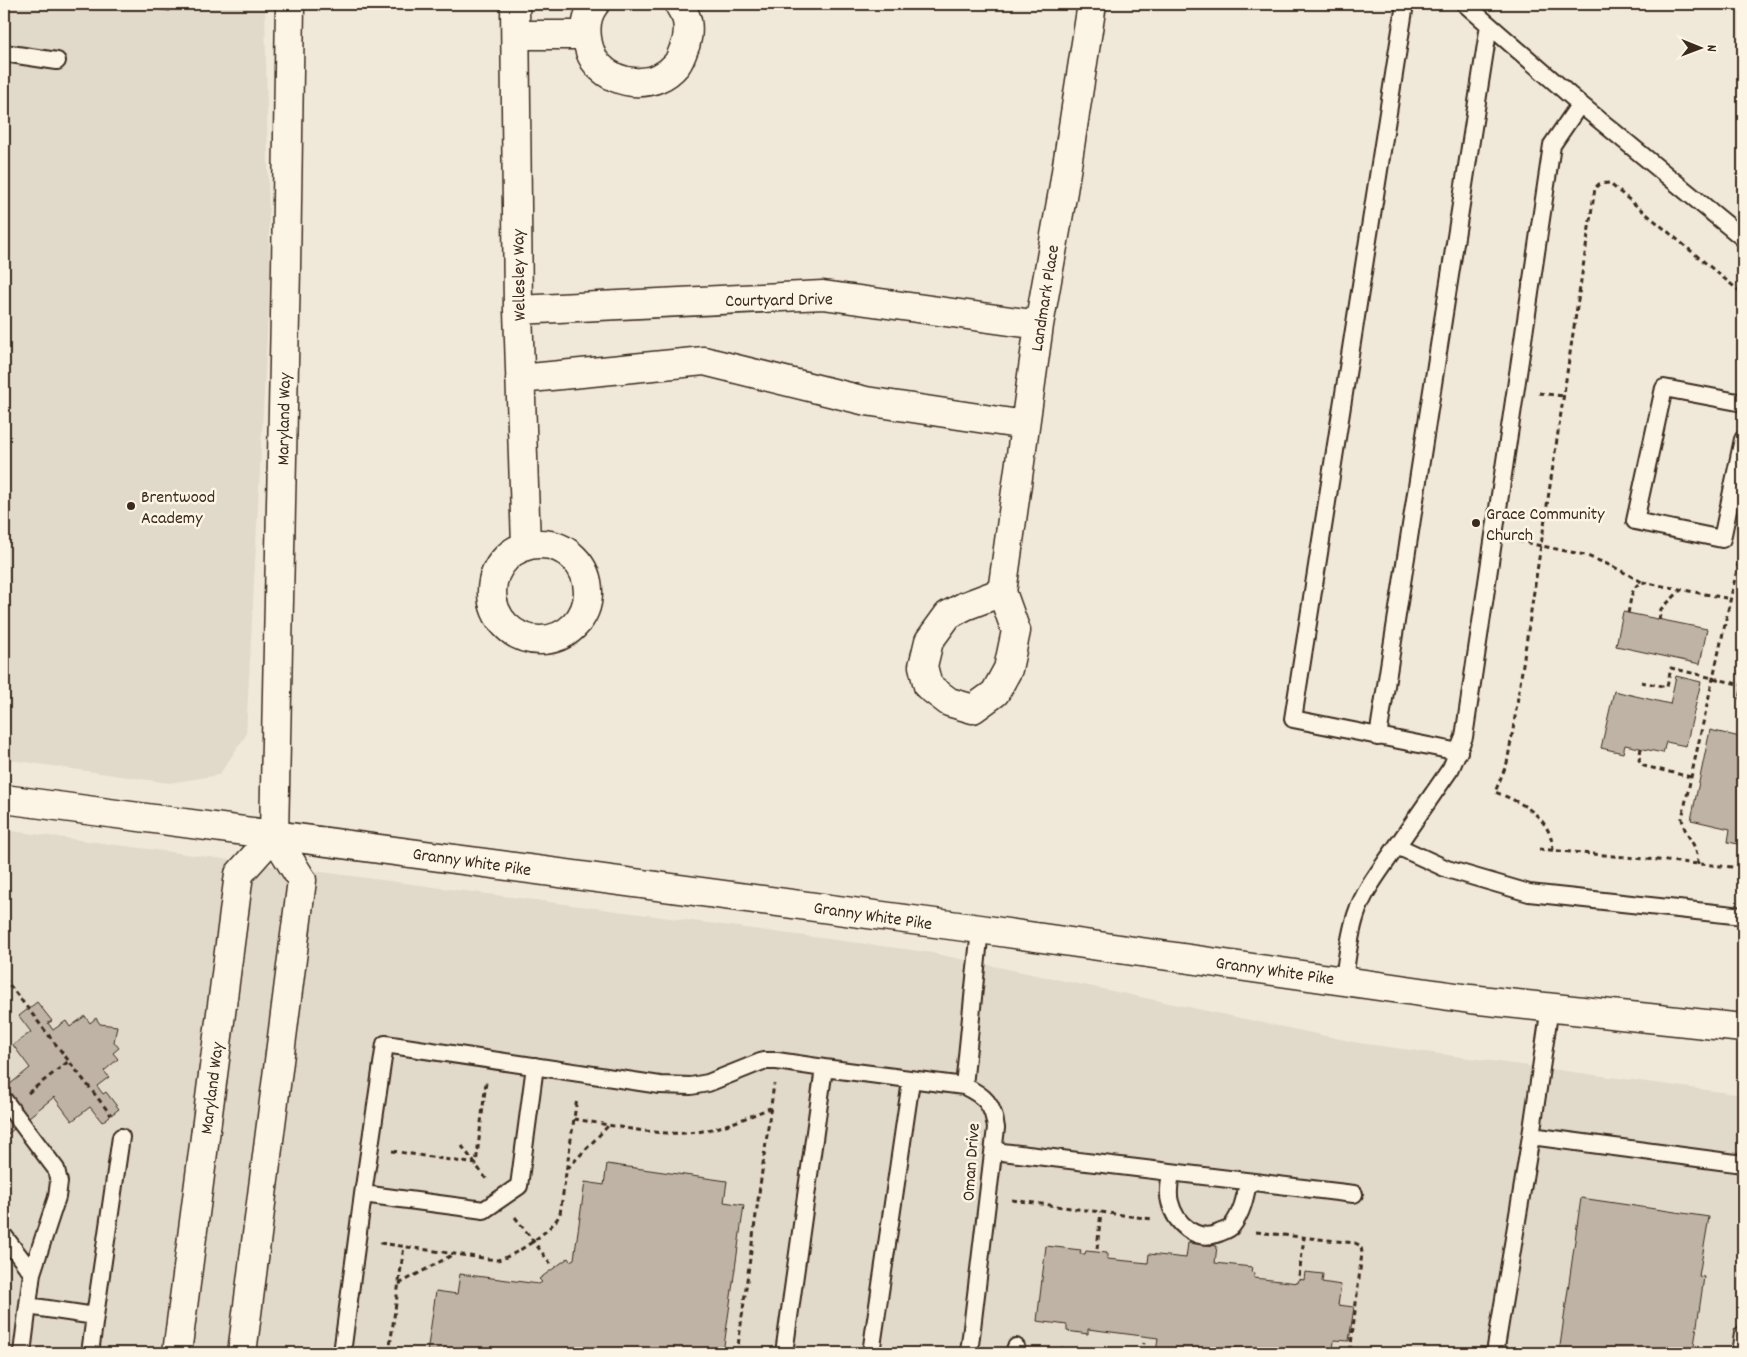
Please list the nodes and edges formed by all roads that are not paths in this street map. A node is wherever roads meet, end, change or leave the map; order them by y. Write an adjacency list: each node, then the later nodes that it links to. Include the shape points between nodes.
1 (290, 4): 26 (street, Maryland Way)
2 (516, 4): 9 (street, Wellesley Way)
3 (595, 4): 10 (street, via 587,20)
4 (679, 4): 10 (street, via 687,21 687,43 677,65 652,81 628,82 611,76 597,65)
5 (1092, 4): 16 (street, Landmark Place)
6 (1405, 4): 23 (lane, via 1293,719)
7 (1464, 4): 8 (lane)
8 (1489, 25): 13 (lane); 23 (lane)
9 (516, 35): 10 (street); 15 (street, Wellesley Way)
10 (586, 35)
11 (4, 53): 12 (lane)
12 (57, 61)
13 (1580, 104): 14 (lane); 24 (lane, via 1552,145 1464,737)
14 (1743, 238)
15 (518, 310): 16 (street, Courtyard Drive, via 823,295); 17 (street, Wellesley Way)
16 (1039, 325): 19 (street, Landmark Place)
17 (520, 379): 19 (street, via 704,361 866,401); 21 (street, Wellesley Way)
18 (1743, 403): 20 (lane, via 1664,388 1635,521 1722,538)
19 (1025, 425): 22 (street, Landmark Place)
20 (1743, 439)
21 (526, 546)
22 (1002, 592)
23 (1378, 737): 24 (lane)
24 (1459, 752): 27 (lane)
25 (4, 799): 26 (street, Granny White Pike)
26 (274, 835): 29 (street, Granny White Pike); 53 (street, Maryland Way, via 239,874); 54 (street, via 302,880)
27 (1397, 846): 28 (lane, via 1447,869 1529,893); 30 (lane, via 1356,913)
28 (1743, 916)
29 (980, 929): 30 (street, Granny White Pike); 36 (lane)
30 (1344, 980): 31 (street, Granny White Pike)
31 (1550, 1007): 32 (street, Granny White Pike); 39 (lane)
32 (1743, 1028)
33 (535, 1066): 34 (lane, via 677,1086 708,1083 764,1061); 44 (lane, via 519,1186 484,1210); 44 (lane, via 385,1044)
34 (824, 1068): 35 (lane); 56 (lane)
35 (911, 1081): 36 (lane); 57 (lane)
36 (964, 1086): 40 (lane, Oman Drive, via 979,1093 990,1105 996,1128)
37 (4, 1100): 47 (lane, via 56,1169 59,1182)
38 (120, 1136): 49 (lane)
39 (1531, 1136): 41 (lane); 59 (lane)
40 (994, 1151): 42 (lane); 58 (lane, Oman Drive)
41 (1743, 1164)
42 (1172, 1172): 43 (lane); 43 (lane, via 1168,1195 1174,1213 1190,1231 1204,1235 1213,1236 1233,1225 1244,1205)
43 (1248, 1183): 45 (lane)
44 (363, 1194): 55 (lane)
45 (1354, 1194)
46 (4, 1236): 47 (lane)
47 (32, 1273): 48 (lane)
48 (28, 1306): 49 (lane); 51 (lane)
49 (95, 1316): 52 (lane)
50 (1743, 1334): 60 (lane)
51 (22, 1353)
52 (90, 1353)
53 (177, 1353)
54 (242, 1353)
55 (342, 1353)
56 (784, 1353)
57 (871, 1353)
58 (969, 1353)
59 (1495, 1353)
60 (1740, 1353)

